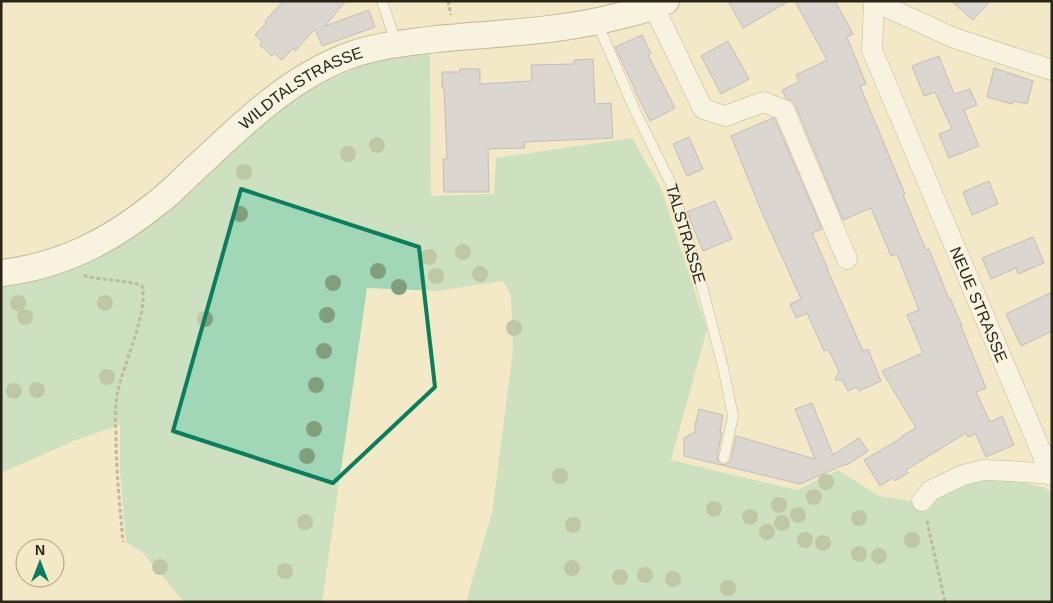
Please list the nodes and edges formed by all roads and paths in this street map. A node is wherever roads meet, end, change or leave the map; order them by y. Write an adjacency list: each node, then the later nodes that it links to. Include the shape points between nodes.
1 (382, 1): 5 (lane)
2 (874, 2): 6 (street, via 954,38); 11 (street, NEUE STRASSE, via 872,50)
3 (655, 6): 4 (street, WILDTALSTRASSE); 7 (street, via 703,109 725,116 764,102 784,110)
4 (597, 22): 5 (street, WILDTALSTRASSE, via 556,29); 10 (lane, TALSTRASSE, via 636,114 672,186 733,416)
5 (396, 43): 8 (street, WILDTALSTRASSE, via 350,55 294,84 126,227 92,247)
6 (1052, 70)
7 (847, 260)
8 (56, 262): 9 (street, WILDTALSTRASSE); 13 (path, via 87,277 135,283 142,286 144,292 142,311 118,390 115,416)
9 (1, 273)
10 (724, 458)
11 (1051, 475): 12 (street, NEUE STRASSE, via 984,470 963,475 930,491)
12 (922, 501): 14 (path)
13 (123, 542)
14 (945, 602)

